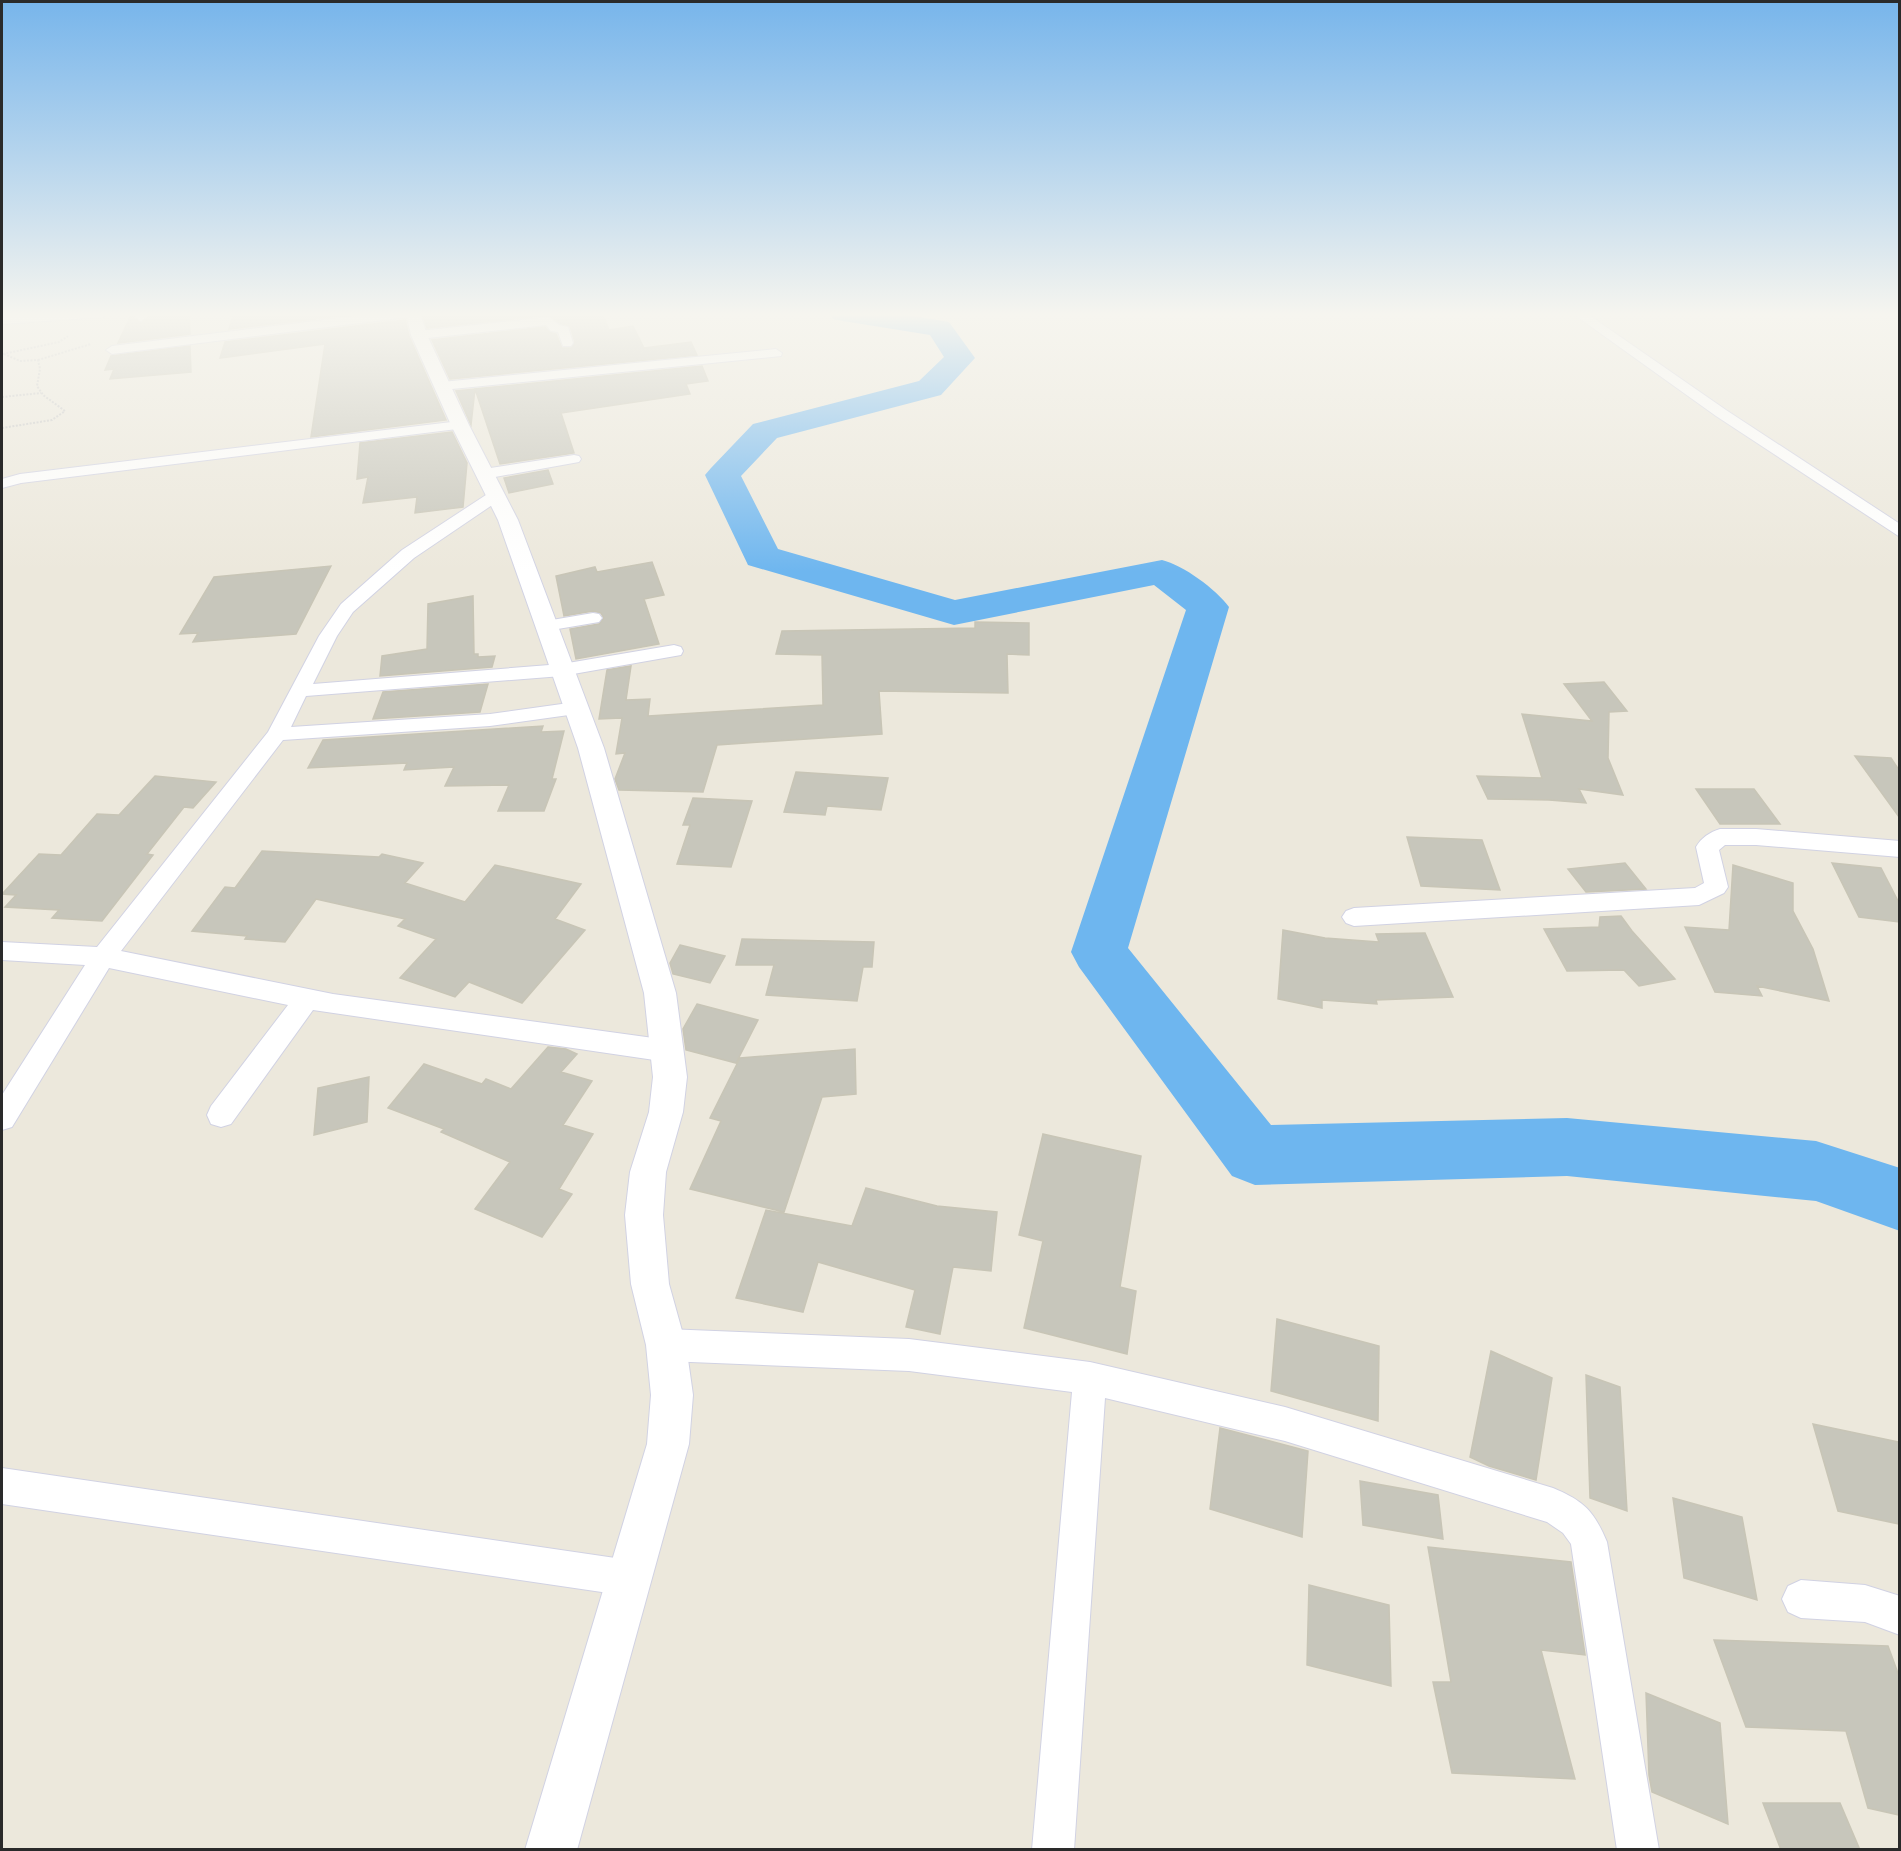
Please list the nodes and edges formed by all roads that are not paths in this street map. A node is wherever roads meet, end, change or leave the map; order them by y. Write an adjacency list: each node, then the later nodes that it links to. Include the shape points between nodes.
1 (448, 399): 3 (street)
2 (1702, 399): 7 (street)
3 (460, 425): 5 (street); 6 (street)
4 (574, 459): 6 (street)
5 (2, 484)
6 (490, 485): 9 (street, via 508,520); 12 (street, via 347,608)
7 (1899, 532)
8 (593, 618): 9 (street)
9 (546, 626): 11 (street)
10 (674, 651): 11 (street)
11 (562, 669): 12 (street); 13 (street)
12 (299, 692): 14 (street)
13 (576, 708): 14 (street, via 490,720); 20 (street, via 591,748 660,993)
14 (277, 734): 18 (street)
15 (1899, 849): 16 (street, via 1720,837 1707,847 1716,888 1698,896)
16 (1354, 917)
17 (2, 951): 18 (street)
18 (103, 957): 19 (street); 22 (street)
19 (307, 999): 20 (street); 21 (street)
20 (668, 1051): 23 (street, via 666,1112 648,1172 644,1215 650,1284)
21 (221, 1115)
22 (2, 1118)
23 (666, 1346): 24 (street, via 909,1355); 26 (street, via 672,1395 668,1444)
24 (1090, 1378): 30 (street); 31 (street, via 1285,1424 1553,1506 1578,1522 1589,1542)
25 (2, 1486): 26 (street)
26 (629, 1578): 29 (street)
27 (1801, 1599): 28 (street, via 1888,1608)
28 (1899, 1616)
29 (551, 1850)
30 (1053, 1850)
31 (1638, 1850)

